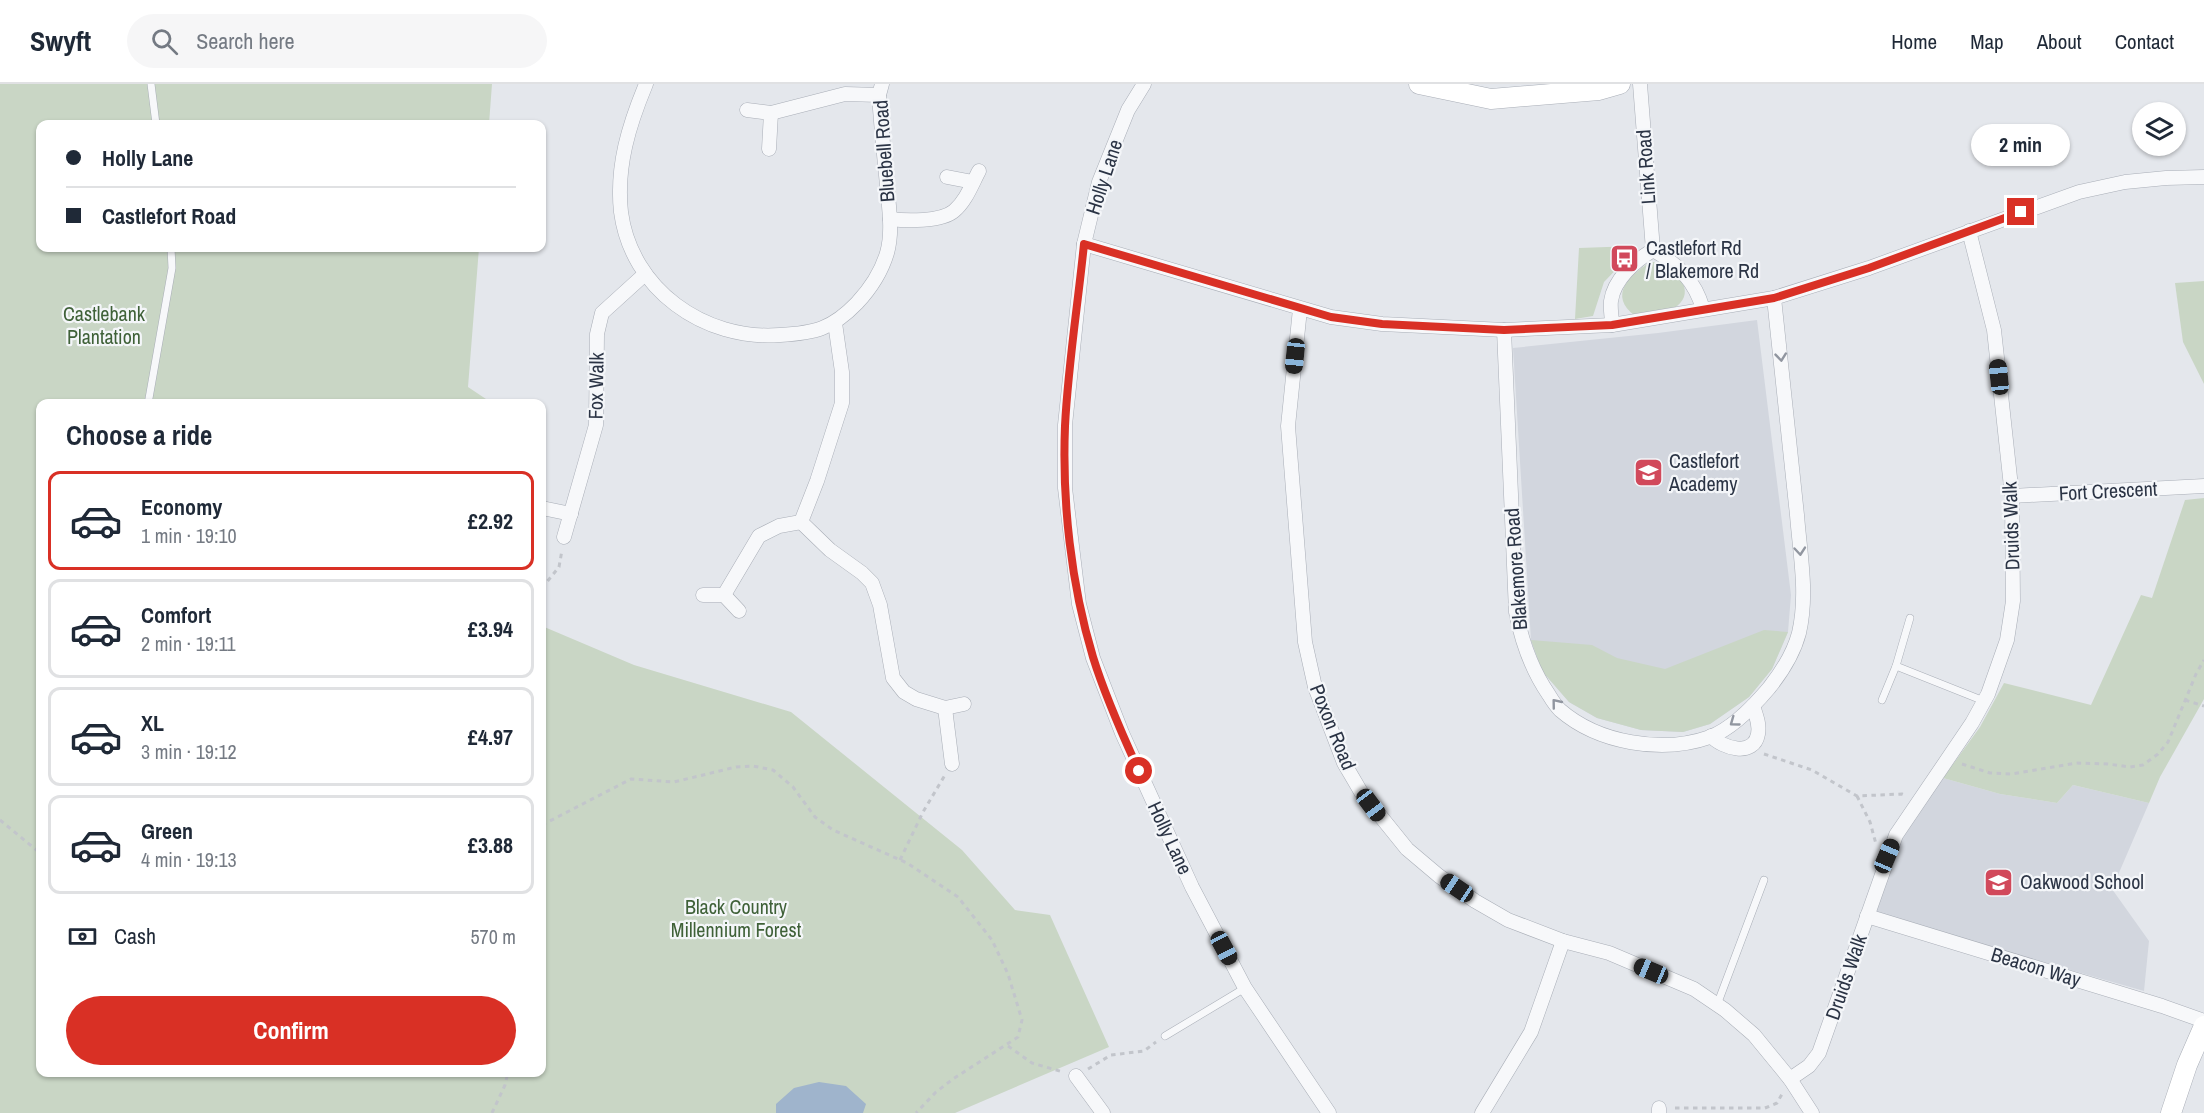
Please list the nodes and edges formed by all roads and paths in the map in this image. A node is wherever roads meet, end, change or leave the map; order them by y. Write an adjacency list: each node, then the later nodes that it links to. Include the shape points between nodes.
1 (151, 84): 10 (lane)
2 (646, 84): 19 (street, Bluebell Road, via 628,131 620,186 625,233)
3 (1144, 84): 16 (street, Holly Lane, via 1128,110 1099,182)
4 (1419, 84): 5 (street, via 1491,99 1599,90)
5 (1620, 84)
6 (1640, 84): 17 (street, Link Road)
7 (880, 89): 9 (street); 14 (street, Bluebell Road)
8 (747, 110): 9 (street)
9 (771, 112): 11 (street)
10 (156, 120)
11 (769, 149)
12 (947, 177): 14 (street, Bluebell Road, via 976,176 953,213 932,219)
13 (2204, 177): 15 (street, via 2126,182 2079,192)
14 (890, 219): 23 (street, Bluebell Road, via 887,253 876,280)
15 (1969, 231): 20 (street); 28 (street, Druids Walk, via 1994,330)
16 (1084, 244): 21 (street); 61 (street, Holly Lane, via 1065,425 1065,488 1079,604 1122,733 1192,887)
17 (1653, 250): 22 (street, via 1692,282); 24 (street, via 1637,260 1616,285 1611,303)
18 (171, 252): 26 (lane, via 172,268)
19 (645, 274): 23 (street, Bluebell Road, via 674,304 715,327 762,337 815,331); 30 (street, Fox Walk, via 602,313 597,333 596,425)
20 (1774, 298): 22 (street); 44 (street, Blakemore Road, one-way to 44, via 1804,592 1799,634 1780,674)
21 (1300, 309): 25 (street, via 1382,324); 60 (street, Poxon Road, via 1288,426 1301,601 1315,687 1344,764 1361,792 1407,849 1439,876 1508,920)
22 (1703, 309): 24 (street)
23 (836, 323): 31 (street, via 842,404)
24 (1612, 325): 25 (street)
25 (1504, 330): 47 (street, Blakemore Road, one-way to 25, via 1682,744 1641,744 1593,732 1559,709 1535,675 1521,640 1516,612)
26 (149, 399)
27 (2204, 486): 28 (street, Fort Crescent)
28 (2013, 496): 41 (street, Druids Walk, via 2013,601 2007,640)
29 (546, 509): 30 (street)
30 (570, 514): 32 (street, Fox Walk)
31 (801, 522): 35 (street, via 779,526 759,536); 46 (street, via 872,583 880,605 892,678 916,699)
32 (564, 537): 33 (path, via 559,567)
33 (546, 583)
34 (703, 595): 35 (street)
35 (724, 595): 36 (street)
36 (739, 611)
37 (1910, 618): 39 (lane)
38 (2204, 660): 42 (path)
39 (1896, 666): 40 (lane); 41 (lane)
40 (1882, 700)
41 (1984, 700): 49 (street, Druids Walk)
42 (2185, 700): 45 (path); 49 (path, via 2168,742 2143,765 2076,764 2012,774 1990,773)
43 (964, 704): 46 (street)
44 (1753, 706): 47 (street, Blakemore Road, one-way to 47); 48 (street, via 1758,736)
45 (2204, 706)
46 (945, 708): 50 (street)
47 (1711, 736): 48 (street, via 1725,746)
48 (1749, 747): 51 (path, via 1812,770)
49 (1946, 759): 52 (street, Druids Walk)
50 (952, 764): 57 (path, via 922,812)
51 (1857, 796): 52 (path, via 1902,794); 56 (path, via 1877,846)
52 (1919, 800): 56 (street, Druids Walk)
53 (0, 820): 55 (path)
54 (546, 823): 57 (path, via 631,779 674,782 753,766 773,770 815,817 833,830)
55 (36, 850)
56 (1887, 856): 59 (street, Druids Walk)
57 (900, 860): 66 (path, via 958,897 992,940 1008,974 1022,1020 1018,1037)
58 (1764, 880): 62 (lane)
59 (1867, 916): 63 (street, Beacon Way); 69 (street, Druids Walk, via 1819,1053 1809,1066)
60 (1563, 941): 62 (street, Poxon Road, via 1609,953 1694,989); 75 (street, via 1532,1032)
61 (1245, 988): 65 (lane); 74 (street, Holly Lane)
62 (1717, 1005): 69 (street, Poxon Road, via 1754,1035)
63 (2204, 1021)
64 (2204, 1026): 77 (street)
65 (1165, 1036): 67 (path, via 1144,1051 1112,1056)
66 (1007, 1045): 67 (path, via 1032,1063); 73 (path, via 953,1079)
67 (1076, 1076): 71 (street)
68 (507, 1077): 72 (path)
69 (1790, 1079): 70 (path, via 1777,1103 1765,1108); 76 (street, Poxon Road)
70 (1659, 1110)
71 (1098, 1111)
72 (492, 1113)
73 (916, 1113)
74 (1329, 1113)
75 (1482, 1113)
76 (1812, 1113)
77 (2171, 1113)

